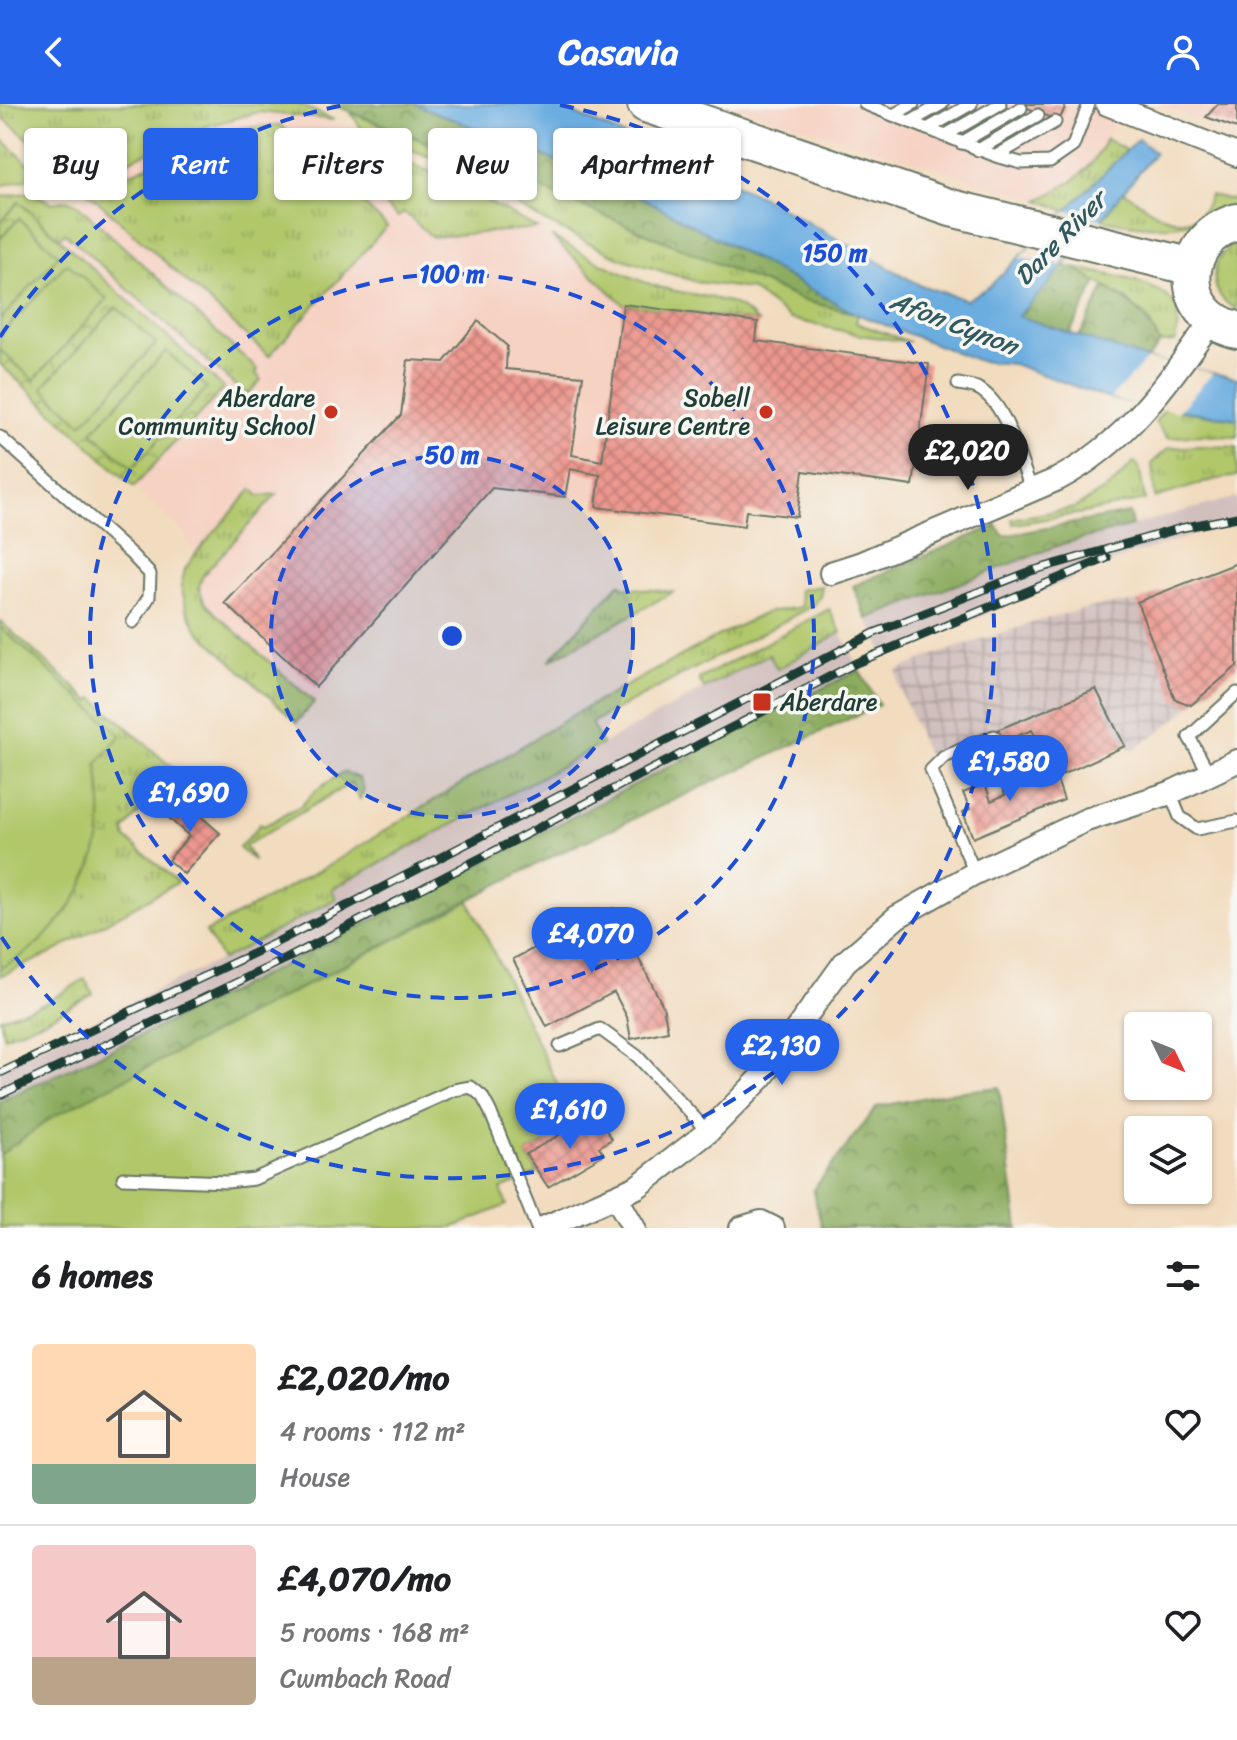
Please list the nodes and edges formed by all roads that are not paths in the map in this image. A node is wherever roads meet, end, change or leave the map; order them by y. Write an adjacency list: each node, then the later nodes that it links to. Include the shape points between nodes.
1 (646, 104): 21 (main road, via 951,208)
2 (913, 104): 10 (lane)
3 (942, 104): 12 (lane)
4 (971, 104): 14 (lane)
5 (1000, 104): 15 (lane)
6 (1089, 104): 19 (lane, via 1073,146 1050,162 1021,163)
7 (1107, 104): 18 (street)
8 (875, 106): 10 (lane)
9 (1021, 108): 16 (lane)
10 (893, 115): 12 (lane)
11 (1038, 115): 17 (lane)
12 (910, 122): 14 (lane)
13 (1055, 122): 19 (lane)
14 (927, 129): 15 (lane)
15 (944, 136): 16 (lane)
16 (961, 143): 17 (lane)
17 (978, 150): 19 (lane)
18 (1237, 155)
19 (996, 156)
20 (1237, 222): 21 (main road, via 1209,236)
21 (1193, 267): 22 (main road, via 1195,296)
22 (1225, 324): 25 (street, via 1179,366 1106,450)
23 (958, 384): 25 (lane, via 977,388 991,399)
24 (0, 437): 27 (lane, via 150,574 149,597)
25 (1032, 490): 26 (street)
26 (831, 573)
27 (133, 622)
28 (1237, 693): 31 (lane, via 1189,737)
29 (994, 736): 34 (lane, via 944,757 931,770)
30 (1237, 761): 31 (street)
31 (1210, 775): 32 (street)
32 (1170, 793): 33 (lane, via 1180,817 1197,829); 34 (street, via 1086,820)
33 (1237, 821)
34 (975, 873): 36 (street, via 897,917 845,962 762,1077)
35 (560, 1046): 36 (lane, via 600,1029 637,1056)
36 (708, 1132): 38 (street)
37 (123, 1178): 39 (lane, via 254,1179 471,1087 490,1111)
38 (616, 1197): 39 (street); 40 (street)
39 (540, 1228)
40 (634, 1228)
41 (741, 1228): 42 (street, via 761,1222)
42 (773, 1228)

